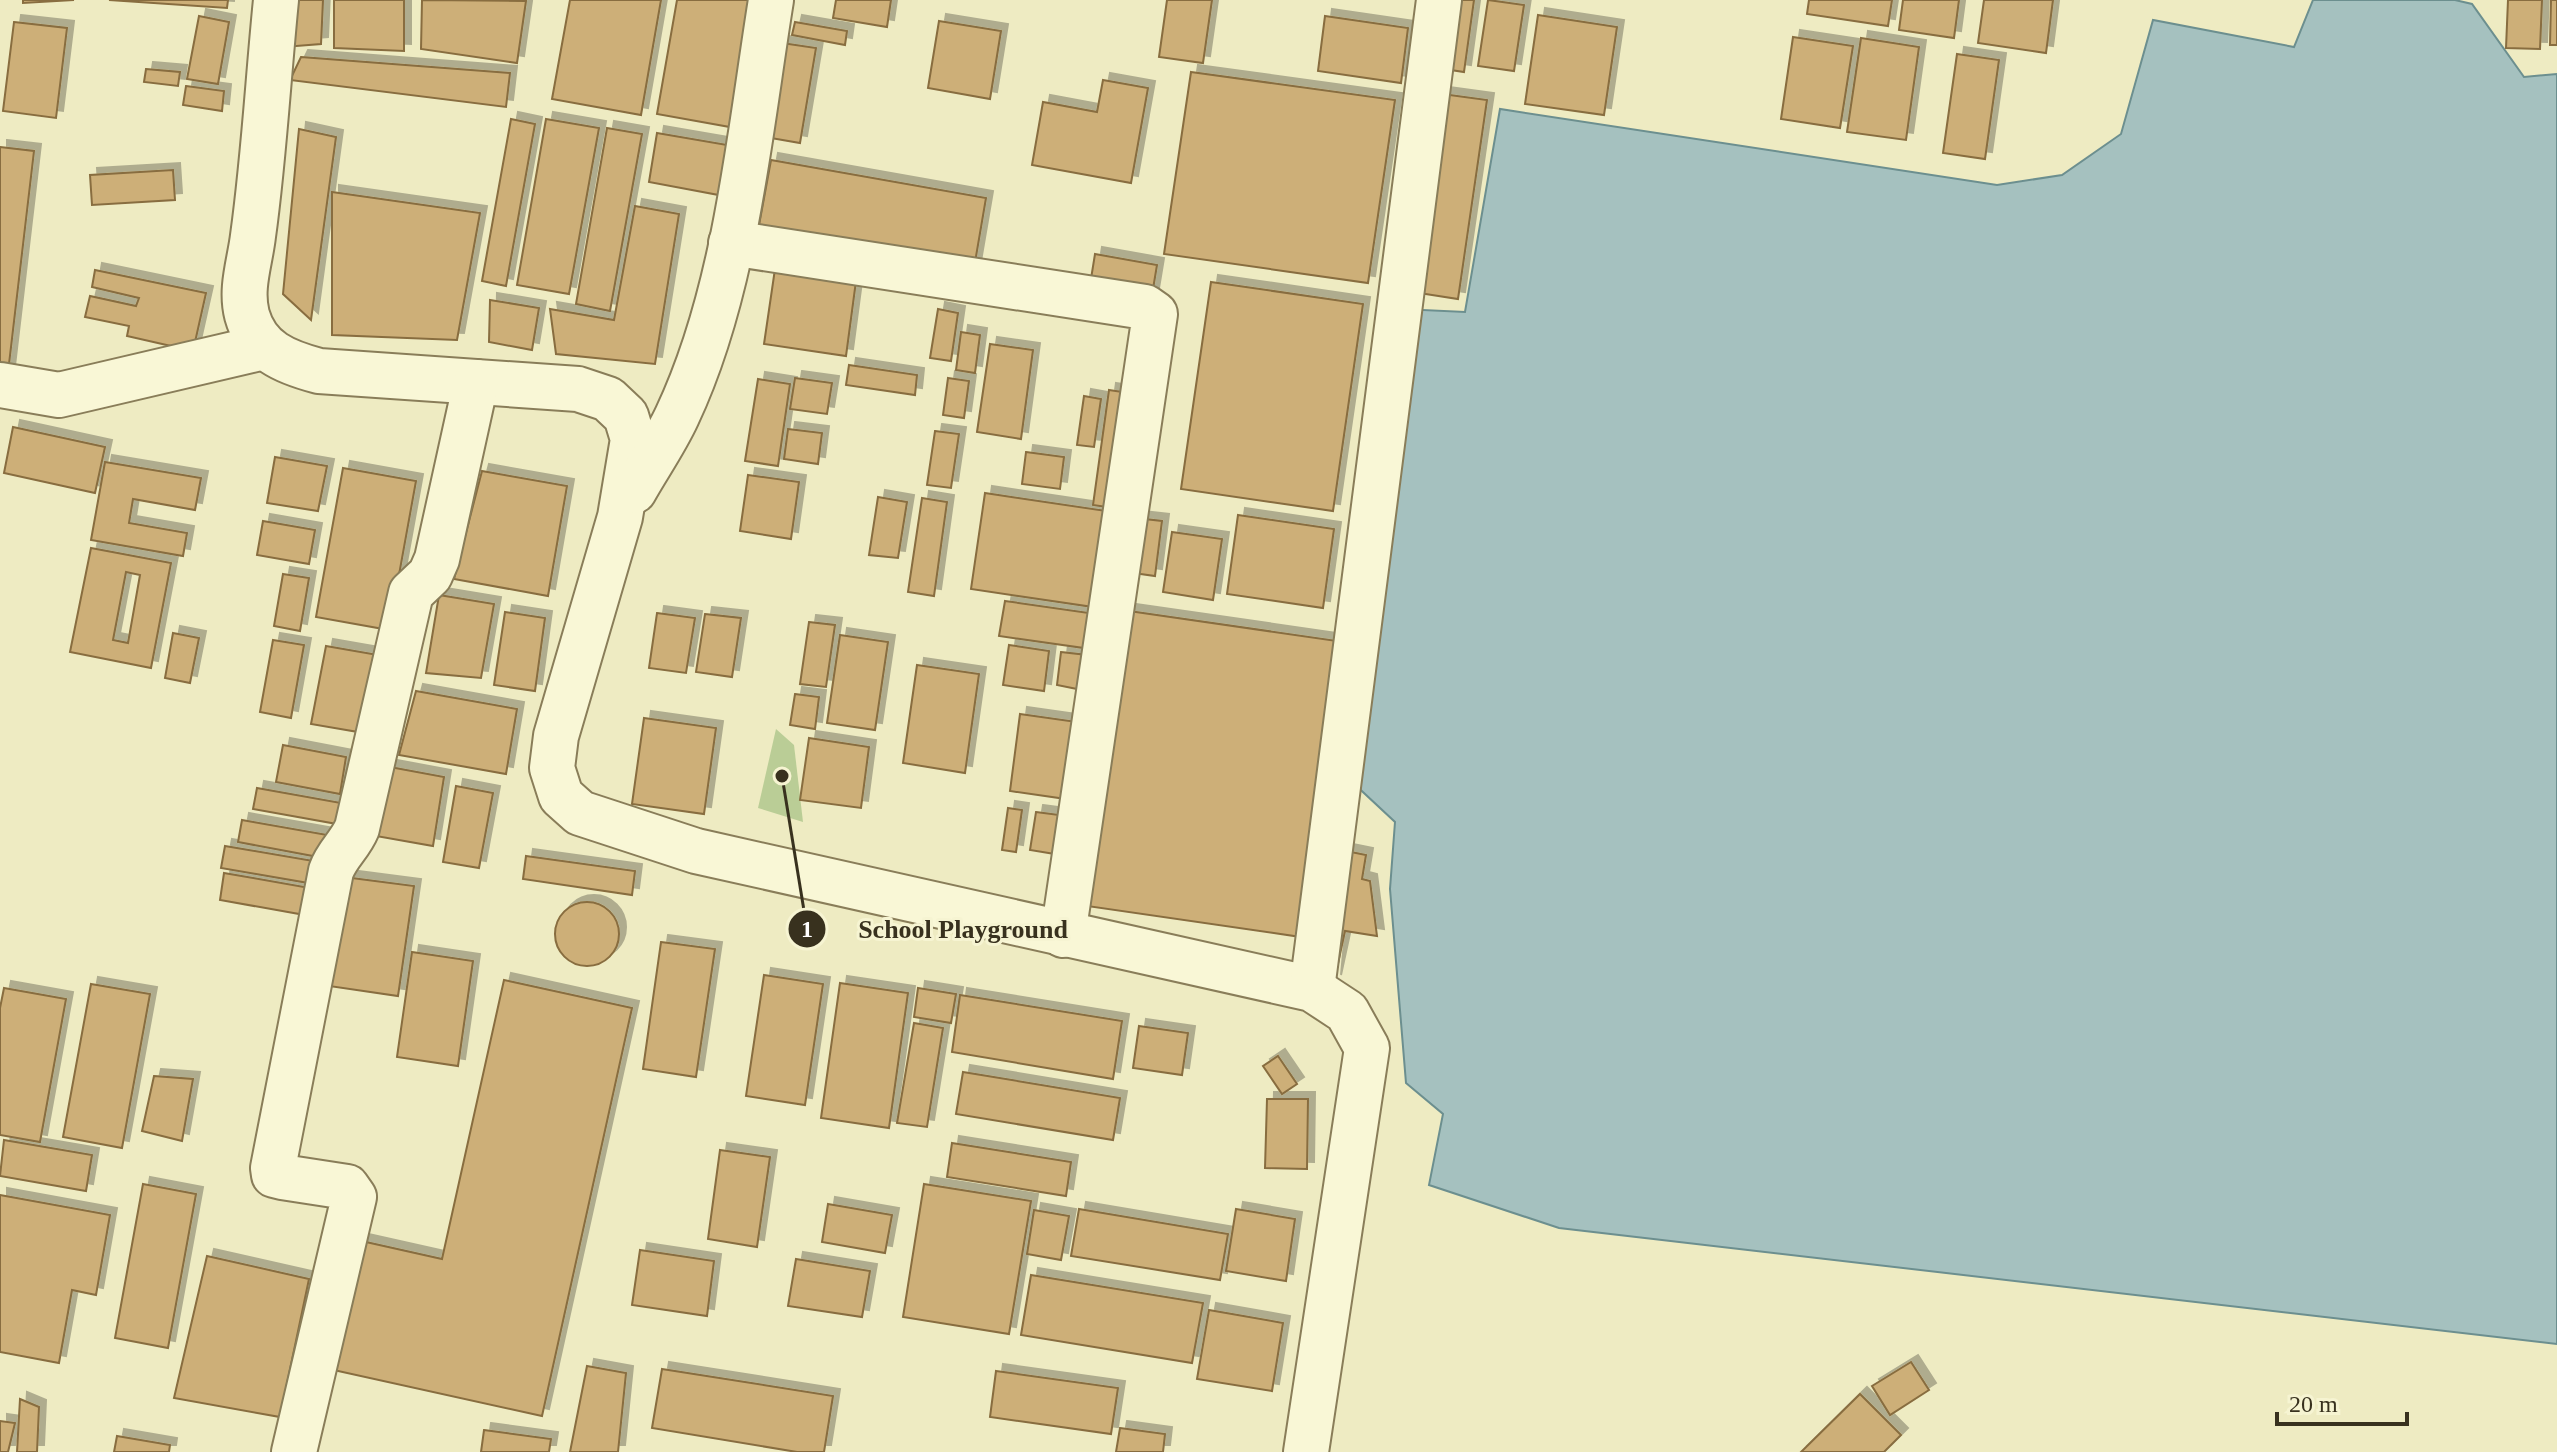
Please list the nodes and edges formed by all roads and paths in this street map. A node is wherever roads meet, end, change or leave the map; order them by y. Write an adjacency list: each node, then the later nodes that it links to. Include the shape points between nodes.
1 (276, 0): 5 (street, via 244,283 247,315)
2 (771, 0): 4 (street)
3 (1439, 0): 10 (street)
4 (731, 243): 8 (street, via 677,416); 9 (street, via 1145,307 1155,314)
5 (264, 347): 6 (street, via 287,363 319,371); 7 (street, via 59,395)
6 (476, 382): 8 (street, via 578,389 608,399 626,416 633,439); 11 (street, via 437,559 430,575 411,593 357,828 331,871 273,1168 274,1175 347,1187 354,1197)
7 (0, 385)
8 (620, 517): 9 (street, via 556,736 552,768 561,796 580,813 696,851)
9 (1063, 935): 10 (street)
10 (1312, 989): 12 (street, via 1347,1012 1367,1048)
11 (294, 1452)
12 (1306, 1452)

